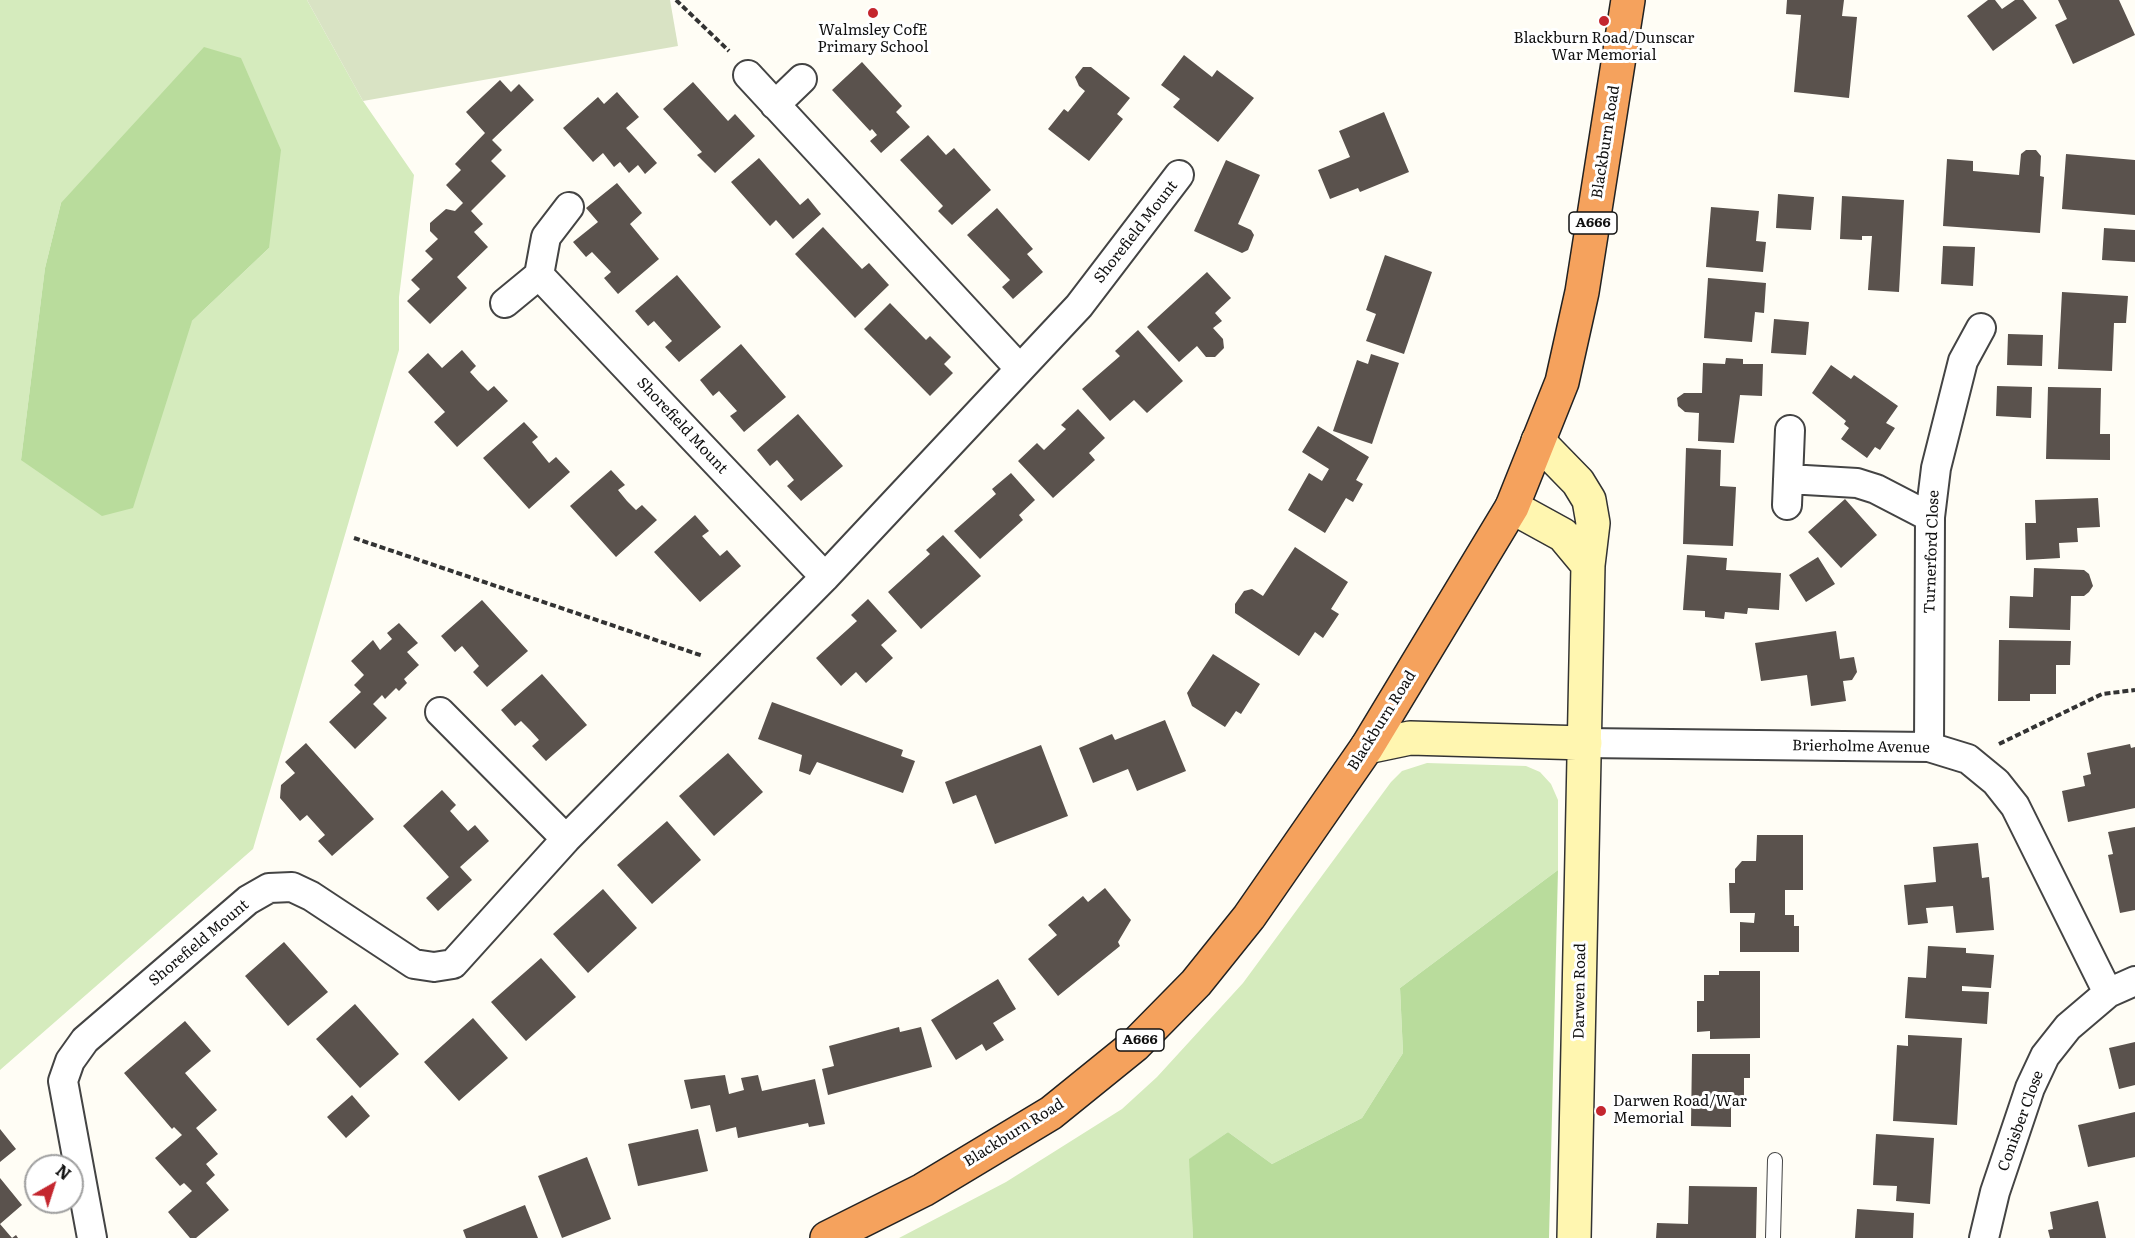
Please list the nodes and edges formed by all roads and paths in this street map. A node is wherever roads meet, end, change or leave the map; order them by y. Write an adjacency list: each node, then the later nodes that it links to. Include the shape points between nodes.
1 (676, 0): 3 (path, via 721,41)
2 (1628, 0): 13 (highway, Blackburn Road / A666, via 1582,292 1562,382)
3 (748, 75): 5 (street)
4 (802, 79): 5 (street)
5 (775, 105): 11 (street)
6 (1179, 175): 11 (street, Shorefield Mount, via 1079,306)
7 (569, 207): 8 (street, via 546,237)
8 (539, 275): 9 (street); 18 (street, Shorefield Mount)
9 (505, 303)
10 (1981, 328): 15 (street, Turnerford Close, via 1963,361 1942,439)
11 (1020, 369): 18 (street, Shorefield Mount)
12 (1790, 430): 15 (street, via 1788,492 1857,483)
13 (1538, 441): 14 (highway, Blackburn Road / A666); 17 (main road, Darwen Road, via 1578,482 1589,500 1593,523)
14 (1512, 507): 17 (main road, via 1563,535); 23 (highway, Blackburn Road / A666)
15 (1930, 517): 24 (street, Turnerford Close)
16 (354, 538): 19 (path)
17 (1588, 565): 22 (main road, Darwen Road)
18 (825, 578): 19 (street, Shorefield Mount)
19 (736, 667): 26 (street, Shorefield Mount)
20 (2135, 690): 25 (path, via 2103,694)
21 (443, 727): 26 (street)
22 (1585, 743): 23 (main road, via 1410,738); 24 (street, Brierholme Avenue); 32 (main road, Darwen Road)
23 (1367, 747): 31 (highway, Blackburn Road / A666, via 1249,917 1196,983 1135,1045 1051,1113 923,1190)
24 (1929, 747): 25 (street, Brierholme Avenue)
25 (1968, 759): 28 (street, Brierholme Avenue, via 1996,782 2015,806)
26 (566, 839): 30 (street, Shorefield Mount, via 453,964 414,964 292,887 269,888 248,900 85,1040 70,1061 63,1081)
27 (2135, 981): 28 (street, Conisber Close)
28 (2108, 993): 34 (street, Conisber Close, via 2068,1027 2045,1056 1998,1181)
29 (1775, 1160): 33 (lane)
30 (92, 1238)
31 (827, 1238)
32 (1574, 1238)
33 (1773, 1238)
34 (1984, 1238)

